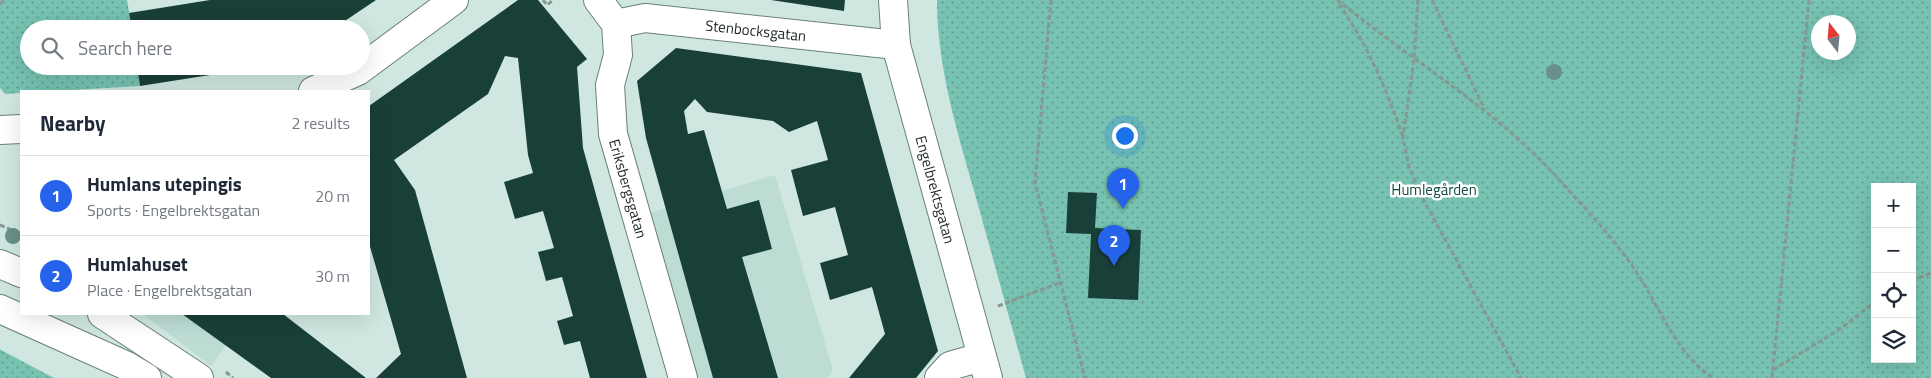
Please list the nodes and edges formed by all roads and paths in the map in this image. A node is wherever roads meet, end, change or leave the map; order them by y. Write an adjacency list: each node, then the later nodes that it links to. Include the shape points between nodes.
1 (5, 0): 12 (path)
2 (454, 0): 16 (street)
3 (543, 0): 4 (path, via 547,5)
4 (553, 0)
5 (598, 0): 13 (street)
6 (893, 0): 14 (street, Engelbrektsgatan)
7 (1051, 0): 29 (path, via 1035,182)
8 (1336, 0): 15 (path); 22 (path, via 1362,38)
9 (1418, 0): 15 (path)
10 (1432, 0): 19 (path)
11 (1809, 0): 35 (path)
12 (0, 4)
13 (616, 24): 14 (street, Stenbocksgatan, via 645,18); 38 (street, Eriksbergsgatan, via 618,55 610,85 613,134)
14 (896, 45): 34 (street, Engelbrektsgatan)
15 (1414, 59): 19 (path); 22 (path)
16 (370, 62)
17 (349, 75): 18 (street)
18 (315, 90)
19 (1485, 111): 42 (path, via 1528,148 1618,249 1689,357)
20 (20, 129): 21 (street)
21 (0, 130)
22 (1403, 138): 41 (path, via 1409,167 1423,199)
23 (0, 224): 24 (path)
24 (20, 234)
25 (0, 264): 26 (street)
26 (20, 273)
27 (1931, 273): 28 (path)
28 (1916, 279)
29 (1059, 283): 31 (path); 40 (path)
30 (1871, 305): 35 (path, via 1840,329)
31 (997, 306)
32 (0, 309): 36 (street, via 128,366)
33 (104, 315): 37 (street)
34 (984, 367): 39 (street, via 950,366)
35 (1772, 370): 43 (path)
36 (147, 378)
37 (199, 378)
38 (683, 378)
39 (939, 378)
40 (1085, 378)
41 (1522, 378)
42 (1714, 378)
43 (1772, 378)

